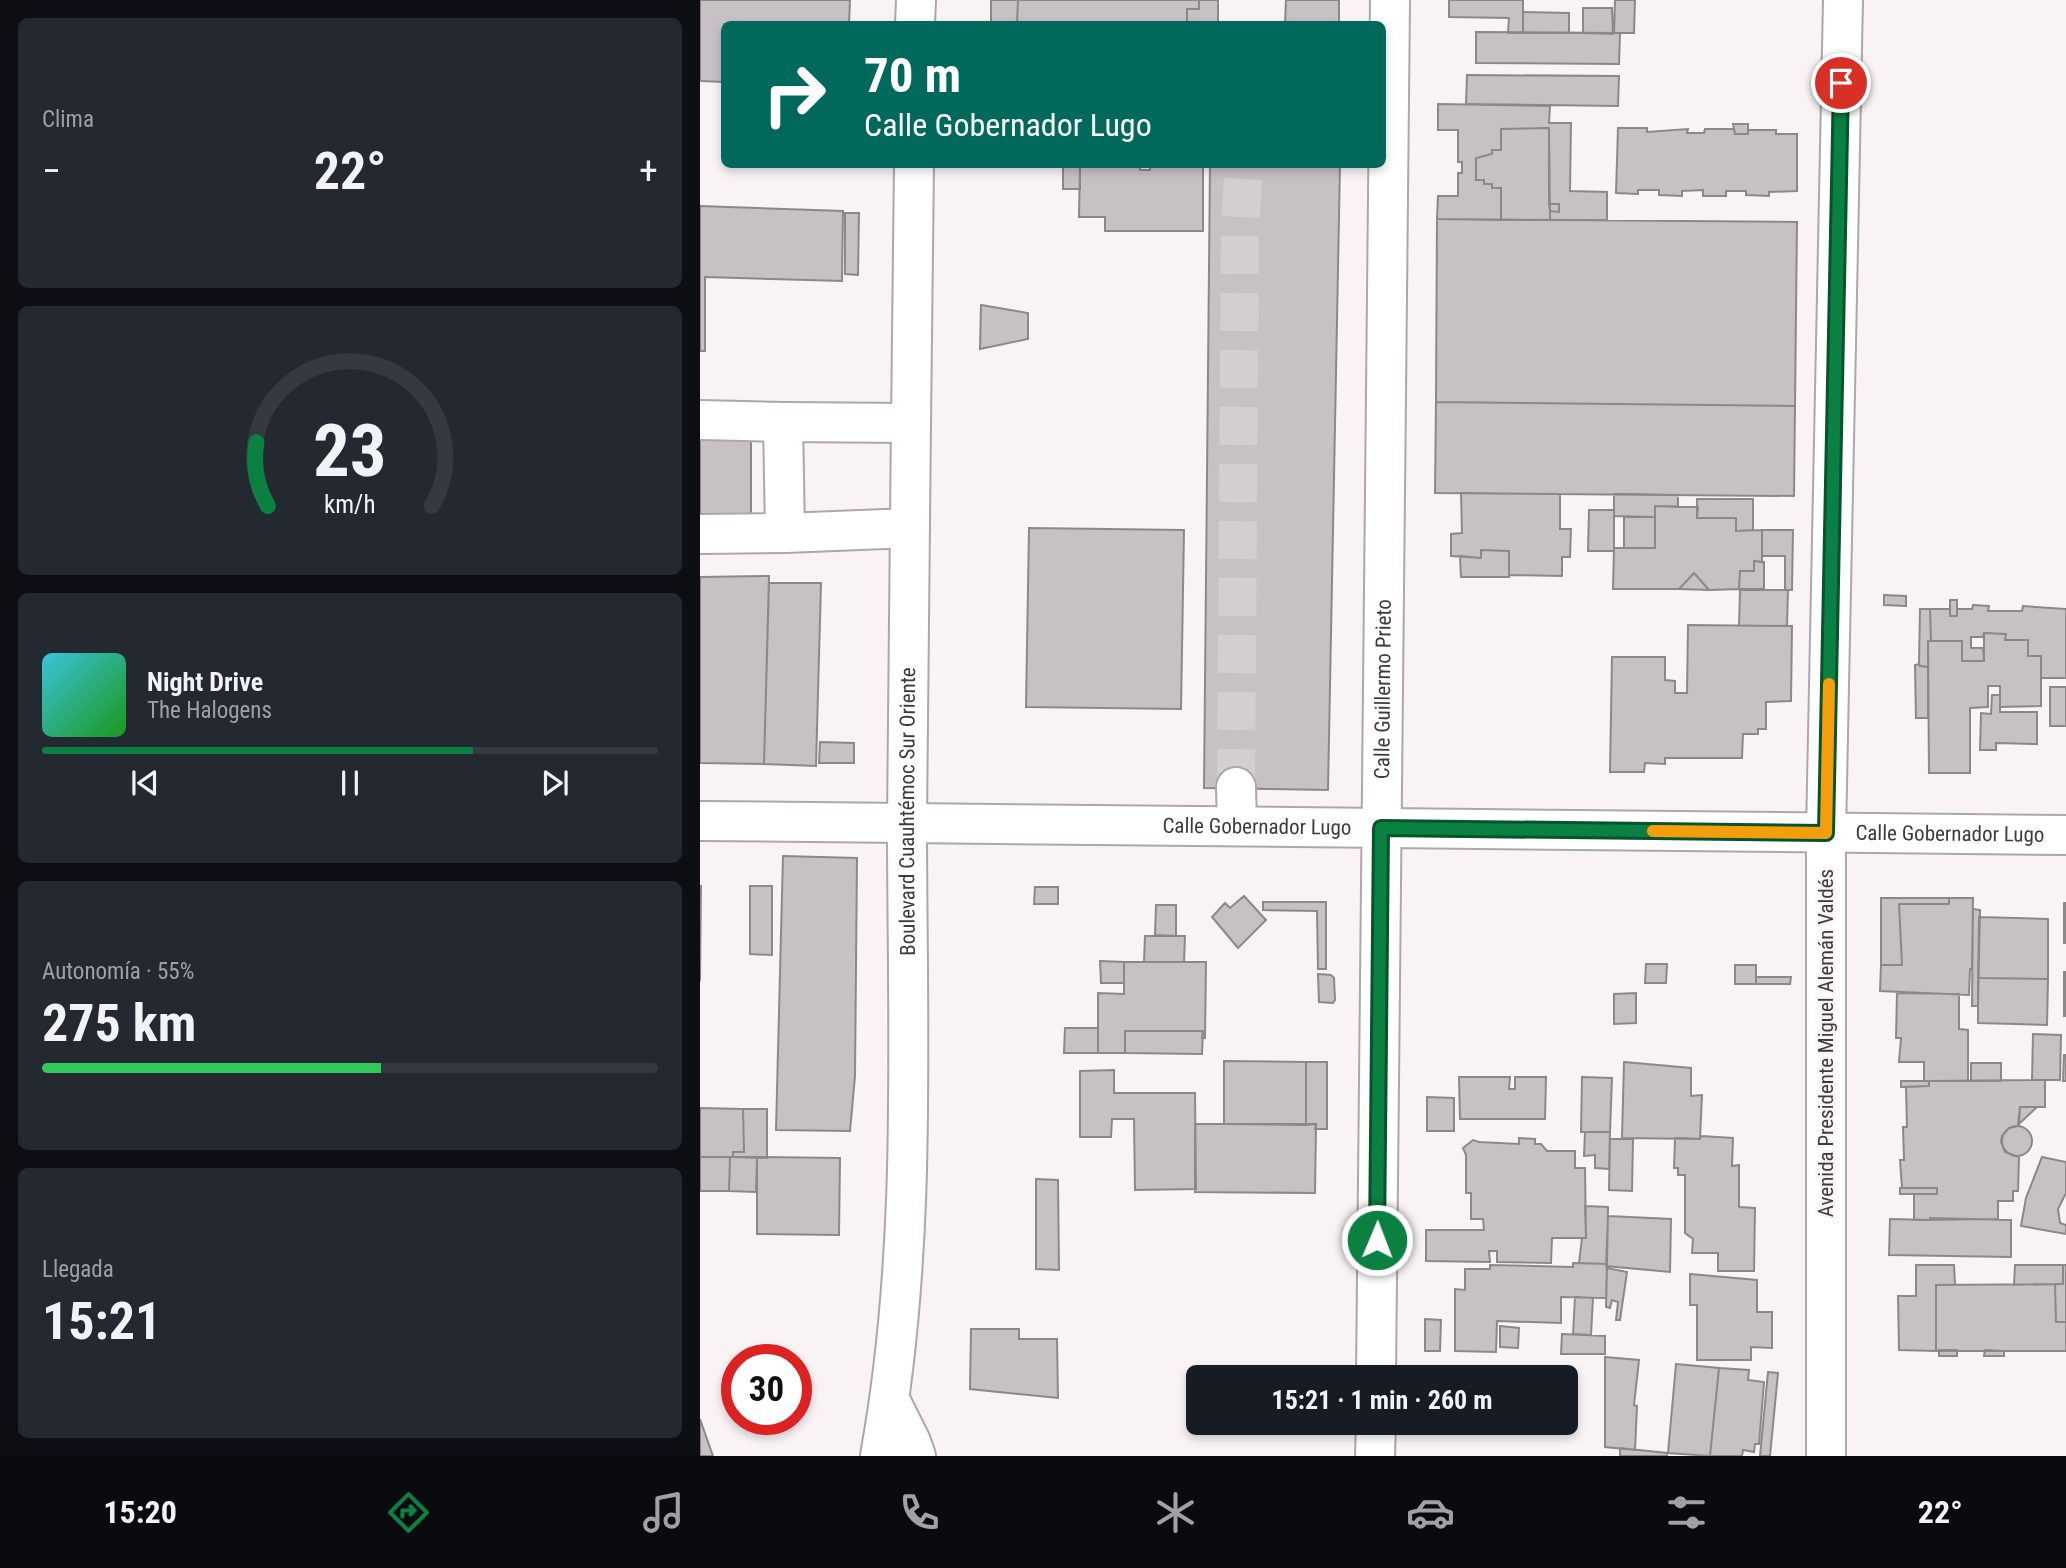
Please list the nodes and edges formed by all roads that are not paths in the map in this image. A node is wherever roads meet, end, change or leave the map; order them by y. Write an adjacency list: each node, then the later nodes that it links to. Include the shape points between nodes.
1 (916, 0): 4 (street)
2 (1390, 0): 5 (street, Calle Guillermo Prieto)
3 (1843, 0): 19 (street, Avenida Presidente Miguel Alemán Valdés)
4 (915, 21)
5 (1386, 100)
6 (914, 168): 10 (street, Boulevard Cuauhtémoc Sur Oriente)
7 (1386, 168): 18 (street, Calle Guillermo Prieto)
8 (700, 420): 9 (street)
9 (783, 422): 10 (street); 12 (street)
10 (911, 423): 11 (street, Boulevard Cuauhtémoc Sur Oriente)
11 (910, 528): 12 (street); 16 (street, Boulevard Cuauhtémoc Sur Oriente)
12 (785, 533): 13 (street)
13 (700, 534)
14 (1236, 788): 17 (street)
15 (700, 821): 16 (street, Calle Gobernador Lugo)
16 (907, 823): 17 (street, Calle Gobernador Lugo); 22 (street, Boulevard Cuauhtémoc Sur Oriente, via 905,1233)
17 (1237, 826): 18 (street, Calle Gobernador Lugo)
18 (1381, 828): 19 (street, Calle Gobernador Lugo); 21 (street, Calle Guillermo Prieto)
19 (1826, 833): 20 (street, Calle Gobernador Lugo); 27 (street, Avenida Presidente Miguel Alemán Valdés)
20 (2066, 835)
21 (1376, 1365)
22 (890, 1400): 24 (street, Boulevard Cuauhtémoc Sur Oriente); 25 (street)
23 (1376, 1435): 26 (street)
24 (880, 1456)
25 (916, 1456)
26 (1375, 1456)
27 (1826, 1456)

